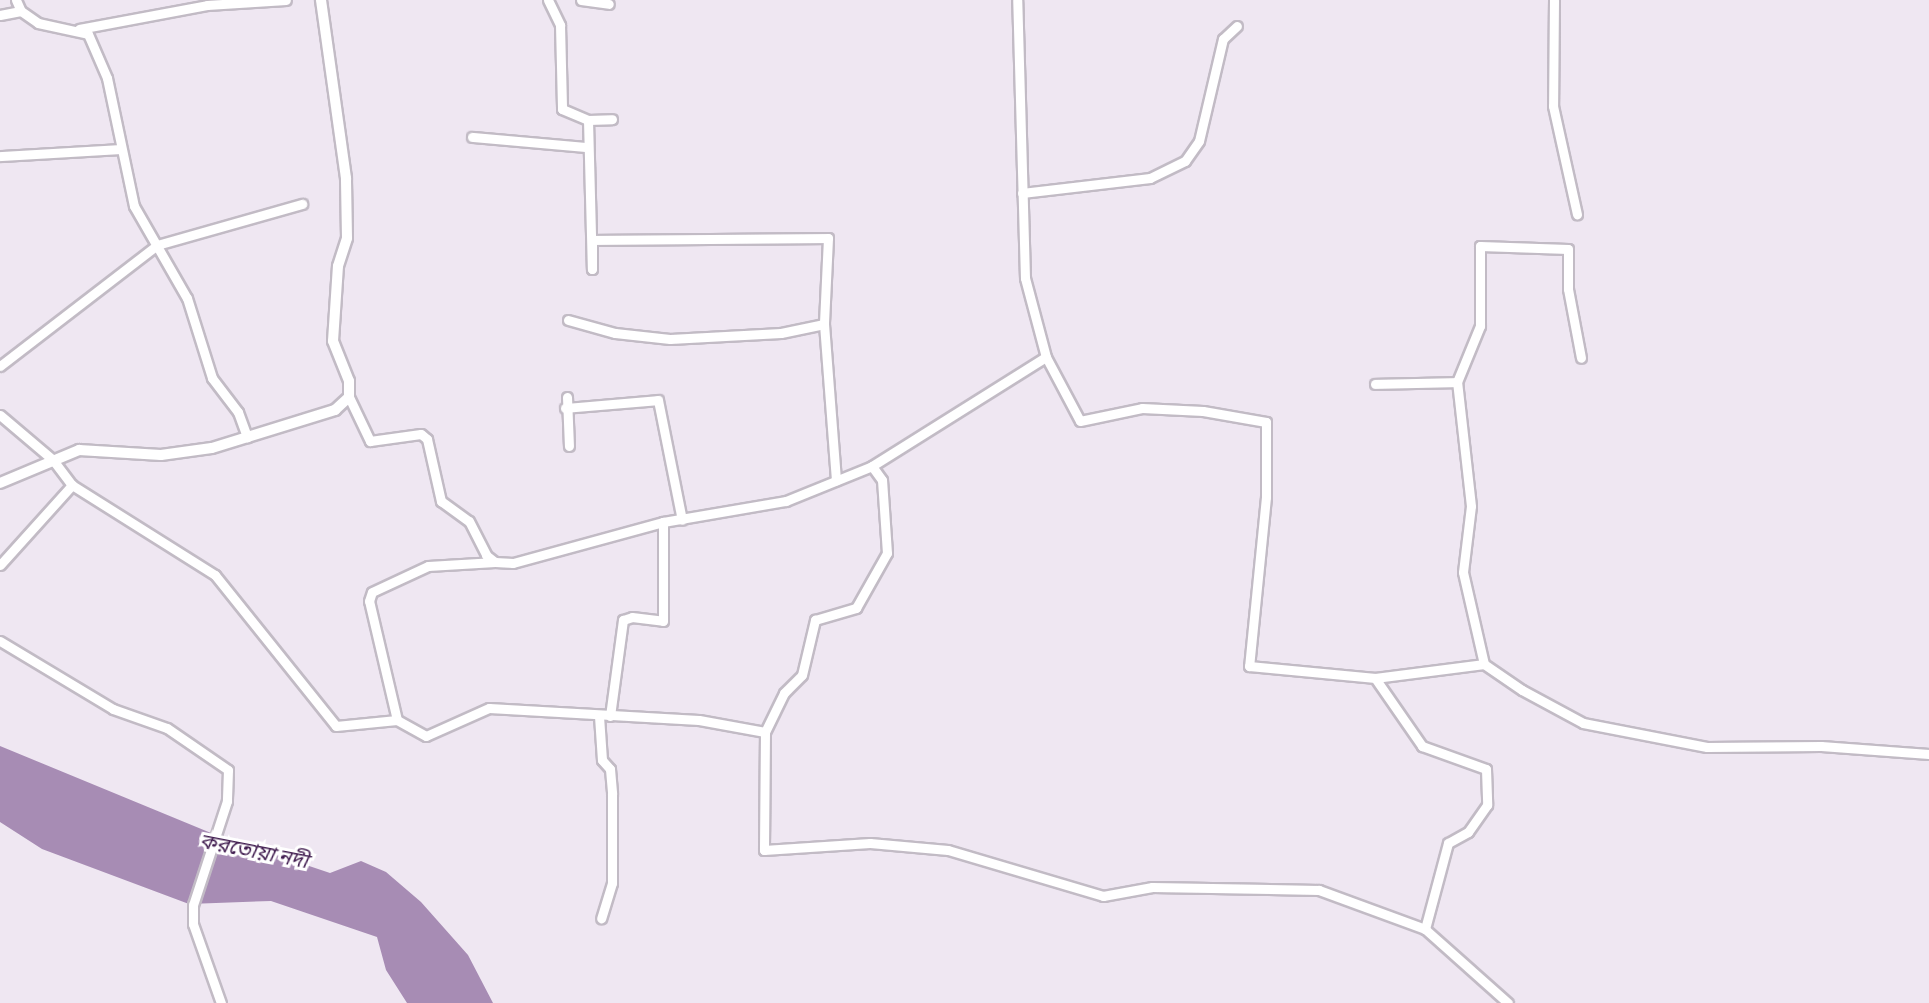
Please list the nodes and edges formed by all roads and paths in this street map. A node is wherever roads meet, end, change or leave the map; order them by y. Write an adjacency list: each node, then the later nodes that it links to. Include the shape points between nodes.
1 (16, 0): 9 (street)
2 (286, 0): 12 (street, via 208,5)
3 (321, 0): 30 (street, via 346,178 347,238 338,267 333,341 349,381)
4 (548, 0): 14 (street, via 560,25 562,109)
5 (581, 0): 8 (street)
6 (1017, 0): 19 (street)
7 (1554, 0): 21 (street, via 1553,107)
8 (609, 4)
9 (21, 12): 10 (street); 12 (street, via 38,23)
10 (0, 15)
11 (1237, 26): 19 (street, via 1223,39 1199,141 1185,161 1150,178)
12 (79, 29): 17 (street, via 88,34 107,78)
13 (612, 119): 14 (street)
14 (588, 120): 16 (street)
15 (472, 136): 16 (street)
16 (587, 147): 24 (street, via 592,269 592,240 828,237)
17 (121, 149): 18 (street); 22 (street, via 134,206)
18 (0, 156)
19 (1023, 192): 25 (street, via 1025,278)
20 (302, 205): 22 (street)
21 (1577, 214)
22 (157, 245): 27 (street); 34 (street, via 187,298 212,378 238,412)
23 (568, 320): 24 (street, via 615,333 670,339 781,333)
24 (824, 324): 38 (street)
25 (1046, 357): 37 (street); 47 (street, via 1080,421 1142,408 1203,411 1266,422 1266,497 1249,666)
26 (1581, 358): 28 (street, via 1568,289 1568,249 1487,243 1480,246 1480,326)
27 (0, 366)
28 (1457, 382): 29 (street); 46 (street, via 1471,506 1463,572)
29 (1375, 384)
30 (349, 397): 34 (street, via 335,410); 43 (street, via 370,441 421,434 427,439 441,501 470,520 486,555)
31 (567, 397): 32 (street)
32 (565, 408): 35 (street); 41 (street, via 658,400)
33 (0, 415): 36 (street)
34 (247, 437): 36 (street, via 212,449 160,455 79,450)
35 (569, 446)
36 (53, 460): 39 (street); 40 (street)
37 (872, 466): 38 (street); 51 (street, via 882,480 887,553 856,608 815,620 802,675 784,693)
38 (836, 481): 41 (street, via 786,501)
39 (0, 483)
40 (72, 485): 44 (street); 50 (street, via 215,575 336,726)
41 (682, 520): 42 (street)
42 (663, 522): 43 (street, via 513,562); 49 (street, via 663,621 623,620)
43 (495, 562): 50 (street, via 428,566 372,592 369,601)
44 (0, 565)
45 (0, 641): 55 (street, via 113,709 167,728 229,770 227,801 193,905 193,924)
46 (1484, 664): 47 (street); 52 (street, via 1583,723 1707,747 1821,746)
47 (1375, 678): 54 (street, via 1422,746 1486,769 1487,805 1468,832 1448,843)
48 (599, 716): 49 (street); 50 (street, via 489,708 426,736); 53 (street, via 602,760 610,769 612,794 612,883)
49 (610, 716): 51 (street, via 699,720)
50 (397, 720)
51 (765, 732): 54 (street, via 764,850 870,844 947,849 1103,897 1152,887 1319,890)
52 (1929, 754)
53 (601, 919)
54 (1425, 929): 56 (street)
55 (221, 1003)
56 (1508, 1003)

